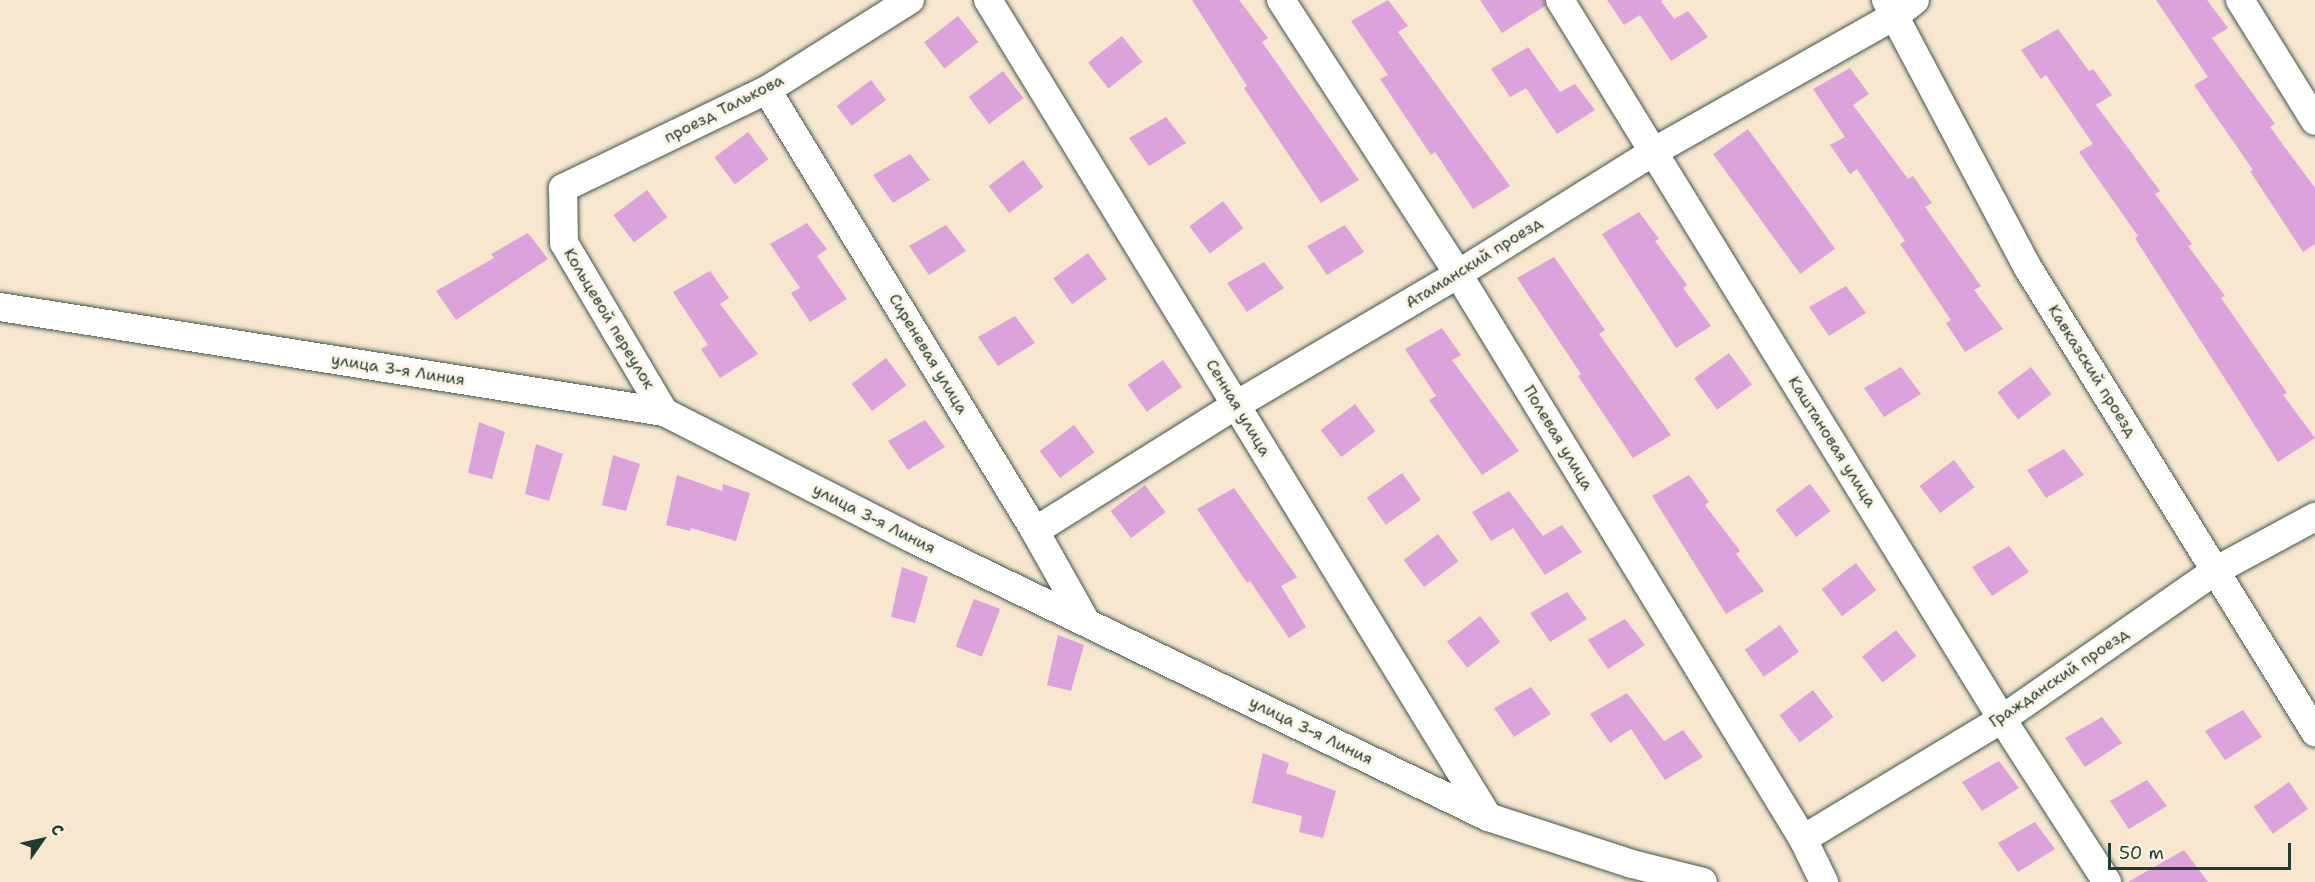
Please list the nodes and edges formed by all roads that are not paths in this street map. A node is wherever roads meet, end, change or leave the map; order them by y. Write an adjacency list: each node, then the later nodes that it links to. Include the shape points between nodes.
1 (910, 0): 7 (street, проезд Талькова)
2 (988, 0): 13 (street, Сенная улица)
3 (1281, 0): 11 (street, Полевая улица)
4 (1560, 0): 9 (street, Каштановая улица)
5 (2240, 0): 8 (street)
6 (1899, 5): 9 (street, Атаманский проезд); 17 (street, Кавказский проезд, via 2028,268)
7 (767, 90): 10 (street, проезд Талькова); 16 (street, Сиреневая улица)
8 (2315, 121)
9 (1653, 152): 11 (street, Атаманский проезд); 19 (street, Каштановая улица)
10 (563, 188): 14 (street, Кольцевой переулок, via 564,243)
11 (1458, 274): 13 (street, Атаманский проезд); 22 (street, Полевая улица)
12 (0, 307): 14 (street, улица 3-я Линия)
13 (1236, 405): 16 (street, Атаманский проезд); 21 (street, Сенная улица)
14 (664, 412): 18 (street, улица 3-я Линия, via 909,537)
15 (2315, 517): 17 (street, Гражданский проезд)
16 (1035, 531): 18 (street, Сиреневая улица)
17 (2215, 571): 19 (street, Гражданский проезд); 20 (street, Кавказский проезд)
18 (1084, 620): 21 (street, улица 3-я Линия)
19 (2002, 719): 22 (street, Гражданский проезд); 26 (street, Каштановая улица)
20 (2315, 732)
21 (1488, 817): 23 (street, улица 3-я Линия)
22 (1803, 839): 25 (street, Полевая улица)
23 (1629, 873): 24 (street, улица 3-я Линия)
24 (1702, 882)
25 (1824, 882)
26 (2107, 882)

